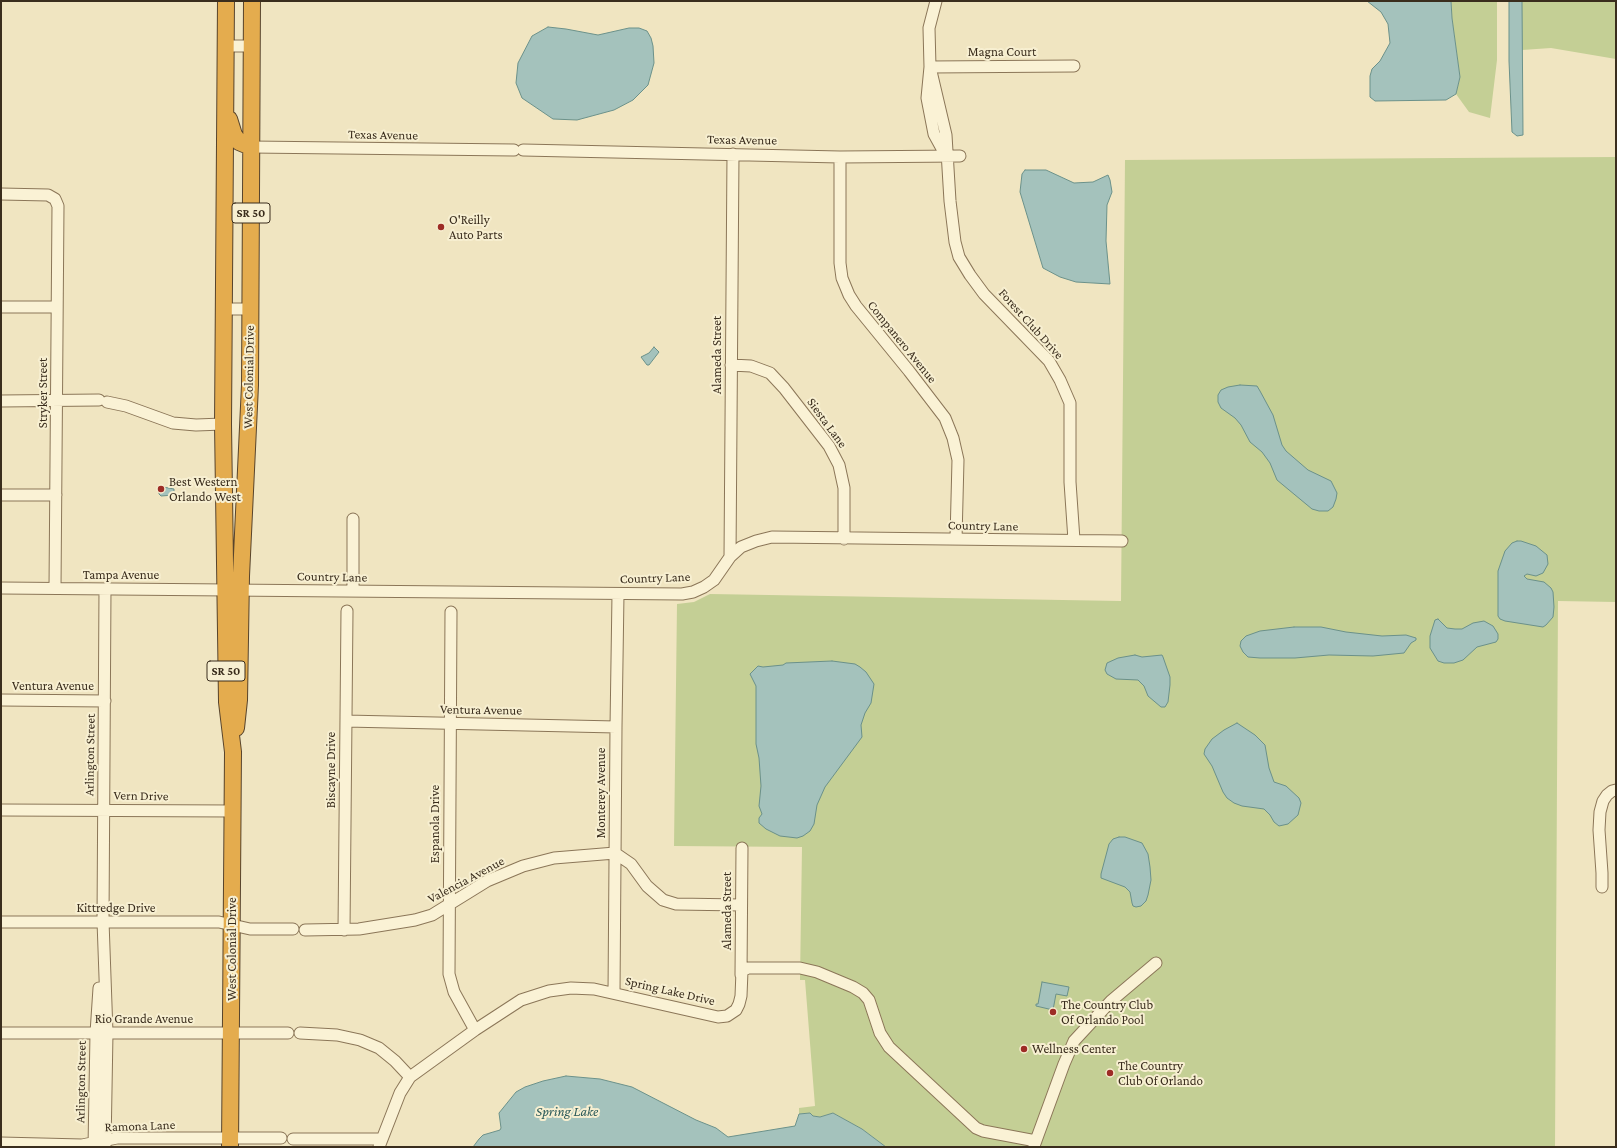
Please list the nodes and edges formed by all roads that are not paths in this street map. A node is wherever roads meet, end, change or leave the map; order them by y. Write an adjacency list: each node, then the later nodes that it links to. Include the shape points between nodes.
1 (226, 1): 4 (highway, West Colonial Drive / SR 50)
2 (252, 1): 5 (highway, West Colonial Drive / SR 50)
3 (936, 1): 7 (street, Forest Club Drive, via 929,28)
4 (226, 46): 5 (street); 8 (highway, West Colonial Drive / SR 50)
5 (252, 46): 9 (highway, West Colonial Drive / SR 50)
6 (1074, 66): 7 (street, Magna Court)
7 (930, 67): 11 (street, Forest Club Drive, via 946,135)
8 (226, 110): 9 (highway, via 234,135 239,142); 17 (highway, West Colonial Drive / SR 50)
9 (251, 147): 10 (street, Texas Avenue); 18 (highway, West Colonial Drive / SR 50)
10 (733, 154): 13 (street, Texas Avenue); 19 (street, Alameda Street)
11 (947, 156): 12 (street, Texas Avenue); 13 (street, Texas Avenue); 28 (street, Forest Club Drive, via 959,257 984,294 1049,362 1070,403 1070,482)
12 (960, 156)
13 (840, 157): 27 (street, Companero Avenue, via 842,278 856,306 945,418 958,460)
14 (1, 194): 16 (street, Stryker Street, via 48,194 56,199)
15 (1, 307): 16 (street)
16 (57, 307): 21 (street, Stryker Street)
17 (224, 309): 18 (street); 22 (highway, West Colonial Drive / SR 50)
18 (250, 309): 34 (highway, West Colonial Drive / SR 50, via 249,403)
19 (731, 365): 26 (street, Siesta Lane, via 751,366 770,373 829,446 839,465 844,488); 30 (street, Alameda Street)
20 (1, 401): 21 (street)
21 (57, 401): 22 (street, via 103,401 126,406 173,423); 24 (street, Stryker Street)
22 (223, 424): 34 (highway, West Colonial Drive / SR 50)
23 (1, 495): 24 (street)
24 (56, 495): 32 (street, Stryker Street)
25 (353, 519): 35 (street)
26 (844, 539): 27 (street, Country Lane); 30 (street, Country Lane, via 772,538 741,547)
27 (956, 539): 28 (street, Country Lane)
28 (1074, 540): 29 (street, Country Lane)
29 (1122, 541)
30 (730, 557): 36 (street, Country Lane, via 714,580 693,592)
31 (1, 588): 32 (street, Tampa Avenue)
32 (55, 588): 33 (street, Tampa Avenue)
33 (105, 589): 34 (street, Tampa Avenue); 40 (street, Arlington Street)
34 (233, 589): 35 (street, Country Lane); 47 (highway, West Colonial Drive / SR 50, via 240,700 233,752)
35 (353, 591): 36 (street, Country Lane)
36 (618, 594): 43 (street, Monterey Avenue)
37 (347, 611): 41 (street, Biscayne Drive)
38 (451, 612): 42 (street, Espanola Drive)
39 (1, 700): 40 (street, Ventura Avenue)
40 (105, 701): 46 (street, Arlington Street)
41 (346, 720): 42 (street, Ventura Avenue); 58 (street, Biscayne Drive)
42 (450, 724): 43 (street, Ventura Avenue); 51 (street, Espanola Drive)
43 (616, 727): 49 (street, Monterey Avenue)
44 (1616, 790): 50 (street, via 1607,795 1600,812)
45 (1, 810): 46 (street, Vern Drive)
46 (104, 810): 47 (street, Vern Drive); 53 (street, Arlington Street)
47 (233, 811): 55 (highway, West Colonial Drive / SR 50)
48 (742, 848): 52 (street, Alameda Street)
49 (615, 853): 51 (street, Valencia Avenue, via 554,858 523,866 487,881); 52 (street, via 631,864 647,886 663,900 676,904); 61 (street, Monterey Avenue)
50 (1602, 887)
51 (449, 905): 58 (street, Valencia Avenue, via 415,920); 62 (street, Espanola Drive, via 449,974 454,992)
52 (741, 905): 60 (street, Alameda Street)
53 (103, 921): 54 (street, Kittredge Drive); 55 (street, Kittredge Drive, via 219,922); 64 (street, Arlington Street)
54 (1, 922)
55 (231, 925): 56 (street, via 250,929); 65 (highway, West Colonial Drive / SR 50)
56 (293, 930)
57 (305, 930): 58 (street, Valencia Avenue)
58 (344, 930)
59 (1156, 963): 75 (street, via 1111,1001 1074,1041)
60 (741, 975): 61 (street, Spring Lake Drive, via 739,1004 736,1010 727,1016 718,1017); 75 (street, via 742,971 748,968 800,968 853,987 869,1000 880,1033 889,1047 976,1128)
61 (614, 993): 62 (street, Spring Lake Drive, via 571,988 549,991 521,1000)
62 (475, 1030): 68 (street, Spring Lake Drive)
63 (1, 1033): 64 (street, Rio Grande Avenue)
64 (102, 1033): 65 (street, Rio Grande Avenue); 74 (street, Arlington Street)
65 (232, 1033): 66 (street, Rio Grande Avenue); 72 (highway, West Colonial Drive / SR 50)
66 (288, 1033)
67 (300, 1033): 68 (street, via 337,1035 360,1040 379,1048)
68 (410, 1077): 73 (street, Spring Lake Drive, via 400,1093)
69 (281, 1138): 72 (street, Ramona Lane)
70 (293, 1139): 73 (street)
71 (1, 1143): 74 (street, Ramona Lane)
72 (231, 1143): 74 (street, Ramona Lane, via 116,1138)
73 (380, 1143)
74 (100, 1144)
75 (1035, 1144)

